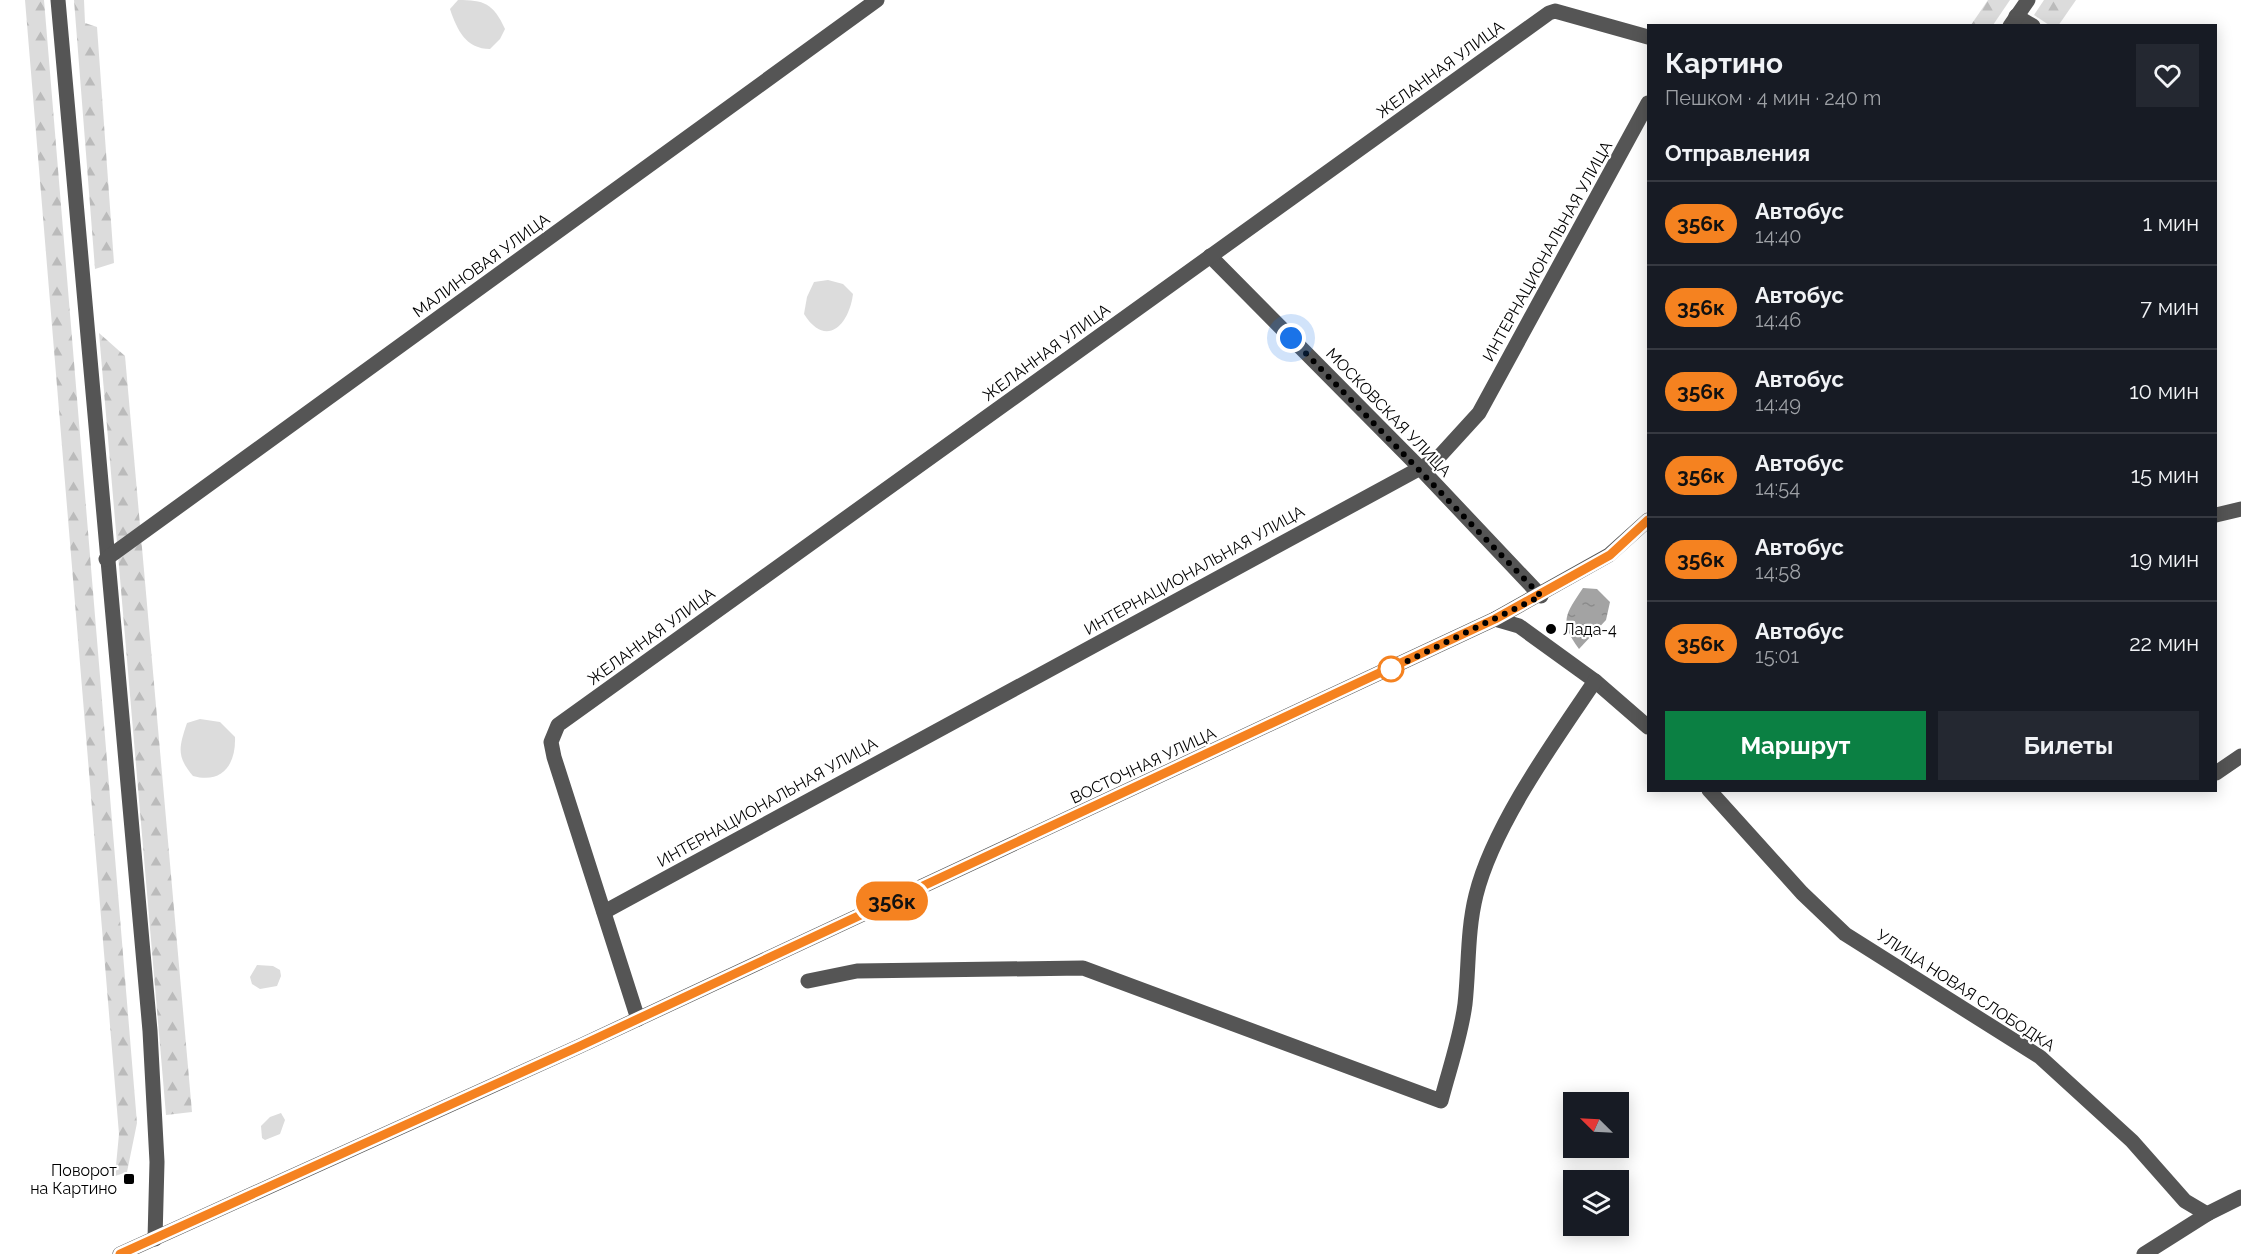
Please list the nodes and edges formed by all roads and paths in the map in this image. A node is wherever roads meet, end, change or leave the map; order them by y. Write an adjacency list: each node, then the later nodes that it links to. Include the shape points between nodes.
1 (58, 0): 12 (street)
2 (877, 0): 12 (street, МАЛИНОВАЯ УЛИЦА)
3 (2028, 0): 4 (street)
4 (2013, 21)
5 (1647, 37): 7 (street, ЖЕЛАННАЯ УЛИЦА, via 1555,11 1549,13)
6 (1647, 106): 8 (street, ИНТЕРНАЦИОНАЛЬНАЯ УЛИЦА, via 1479,413 1437,459)
7 (1210, 256): 8 (street, МОСКОВСКАЯ УЛИЦА); 20 (street, ЖЕЛАННАЯ УЛИЦА, via 558,725 551,742 554,757)
8 (1420, 468): 13 (street, МОСКОВСКАЯ УЛИЦА); 20 (street, ИНТЕРНАЦИОНАЛЬНАЯ УЛИЦА)
9 (2241, 509): 10 (street)
10 (2217, 515)
11 (1647, 521): 13 (street, ВОСТОЧНАЯ УЛИЦА, via 1610,555)
12 (106, 559): 25 (street, via 150,1031 157,1162)
13 (1541, 596): 14 (street, ВОСТОЧНАЯ УЛИЦА)
14 (1495, 619): 15 (street, via 1519,626); 22 (street, ВОСТОЧНАЯ УЛИЦА)
15 (1595, 681): 16 (street); 21 (street, via 1516,806 1476,894 1469,934 1465,1007 1441,1101 1083,968 857,971)
16 (1647, 726)
17 (2241, 756): 18 (street)
18 (2217, 772)
19 (1711, 792): 24 (street, УЛИЦА НОВАЯ СЛОБОДКА, via 1802,893 1845,934 2040,1057 2132,1141 2186,1201)
20 (603, 912): 22 (street)
21 (808, 981)
22 (638, 1019): 25 (street, ВОСТОЧНАЯ УЛИЦА)
23 (2241, 1197): 24 (street)
24 (2209, 1213): 27 (street)
25 (154, 1239): 26 (street, ВОСТОЧНАЯ УЛИЦА)
26 (120, 1254)
27 (2144, 1254)

